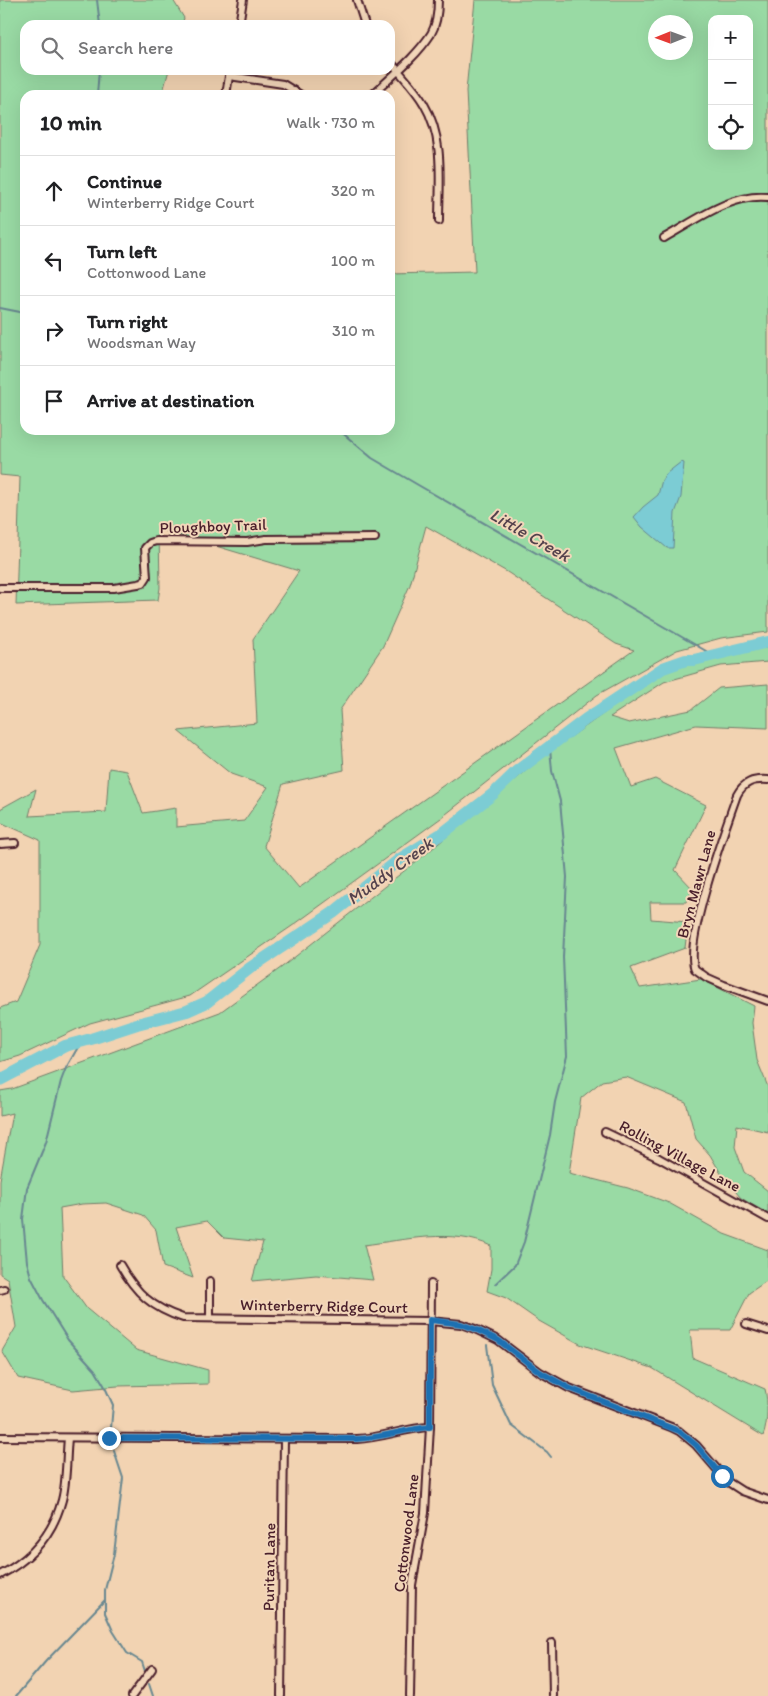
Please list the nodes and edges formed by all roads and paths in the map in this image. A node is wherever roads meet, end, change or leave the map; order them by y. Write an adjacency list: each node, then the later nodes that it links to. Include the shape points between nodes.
1 (244, 0): 4 (street)
2 (357, 0): 5 (street)
3 (438, 0): 7 (street, via 432,33)
4 (240, 20)
5 (363, 20)
6 (395, 68): 7 (street)
7 (397, 71): 15 (street, via 423,103 437,136)
8 (230, 75): 11 (street)
9 (239, 75): 12 (street, via 282,84)
10 (393, 75): 13 (street)
11 (227, 90)
12 (292, 90)
13 (377, 90)
14 (768, 196): 16 (street, via 752,196 733,202)
15 (439, 221)
16 (664, 238)
17 (375, 538): 18 (street, Ploughboy Trail, via 156,541 145,548 147,577 138,584 114,588)
18 (0, 588)
19 (768, 780): 22 (street, Bryn Mawr Lane, via 746,782 737,795 706,892 692,955 695,969 706,977)
20 (15, 843): 21 (street)
21 (0, 844)
22 (768, 1001)
23 (605, 1132): 24 (street, Rolling Village Lane)
24 (768, 1219)
25 (120, 1265): 28 (street, Winterberry Ridge Court, via 141,1295 161,1310 183,1318)
26 (210, 1281): 28 (street)
27 (431, 1284): 29 (street, Cottonwood Lane)
28 (210, 1318): 29 (street, Winterberry Ridge Court)
29 (430, 1320): 32 (street, Cottonwood Lane); 36 (street, Winterberry Ridge Court, via 475,1329 498,1340 540,1372 569,1388 679,1431 696,1445 728,1482)
30 (746, 1324): 31 (street)
31 (768, 1331)
32 (430, 1427): 35 (street, via 369,1438); 42 (street, Cottonwood Lane, via 425,1513 412,1585)
33 (0, 1437): 34 (street)
34 (68, 1438): 35 (street); 37 (street, via 62,1500 50,1530 37,1549)
35 (284, 1439): 41 (street, Puritan Lane)
36 (768, 1500)
37 (0, 1575)
38 (552, 1643): 43 (street)
39 (152, 1669): 40 (street)
40 (132, 1696)
41 (281, 1696)
42 (410, 1696)
43 (553, 1696)

